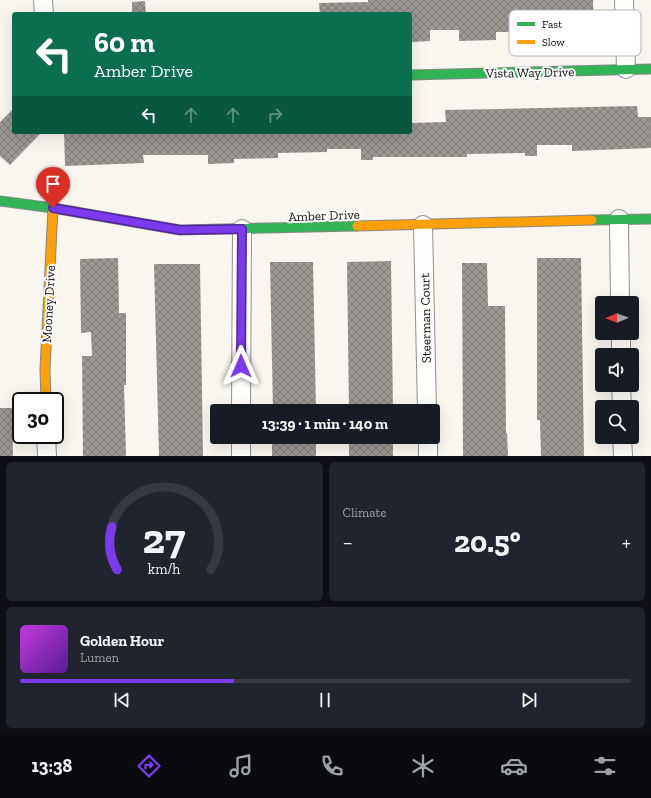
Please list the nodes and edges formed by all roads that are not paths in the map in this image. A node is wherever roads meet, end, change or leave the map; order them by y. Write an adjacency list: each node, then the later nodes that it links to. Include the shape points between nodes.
1 (43, 0): 4 (street)
2 (624, 0): 3 (street)
3 (624, 10)
4 (44, 12)
5 (626, 56): 6 (street)
6 (626, 69): 7 (street, Vista Way Drive); 8 (street, Vista Way Drive)
7 (651, 69)
8 (412, 75)
9 (0, 201): 10 (street, Amber Drive)
10 (53, 208): 14 (street, Amber Drive, via 180,230); 16 (street, Mooney Drive)
11 (619, 219): 12 (street, Amber Drive); 13 (street, Amber Drive); 15 (street)
12 (651, 219)
13 (423, 225): 14 (street, Amber Drive); 18 (street, Steerman Court)
14 (242, 229): 17 (street)
15 (620, 296)
16 (46, 392)
17 (241, 404)
18 (427, 404)
19 (46, 444): 23 (street)
20 (241, 444): 24 (street)
21 (428, 444): 25 (street)
22 (622, 444): 26 (street)
23 (47, 456)
24 (241, 456)
25 (428, 456)
26 (622, 456)

